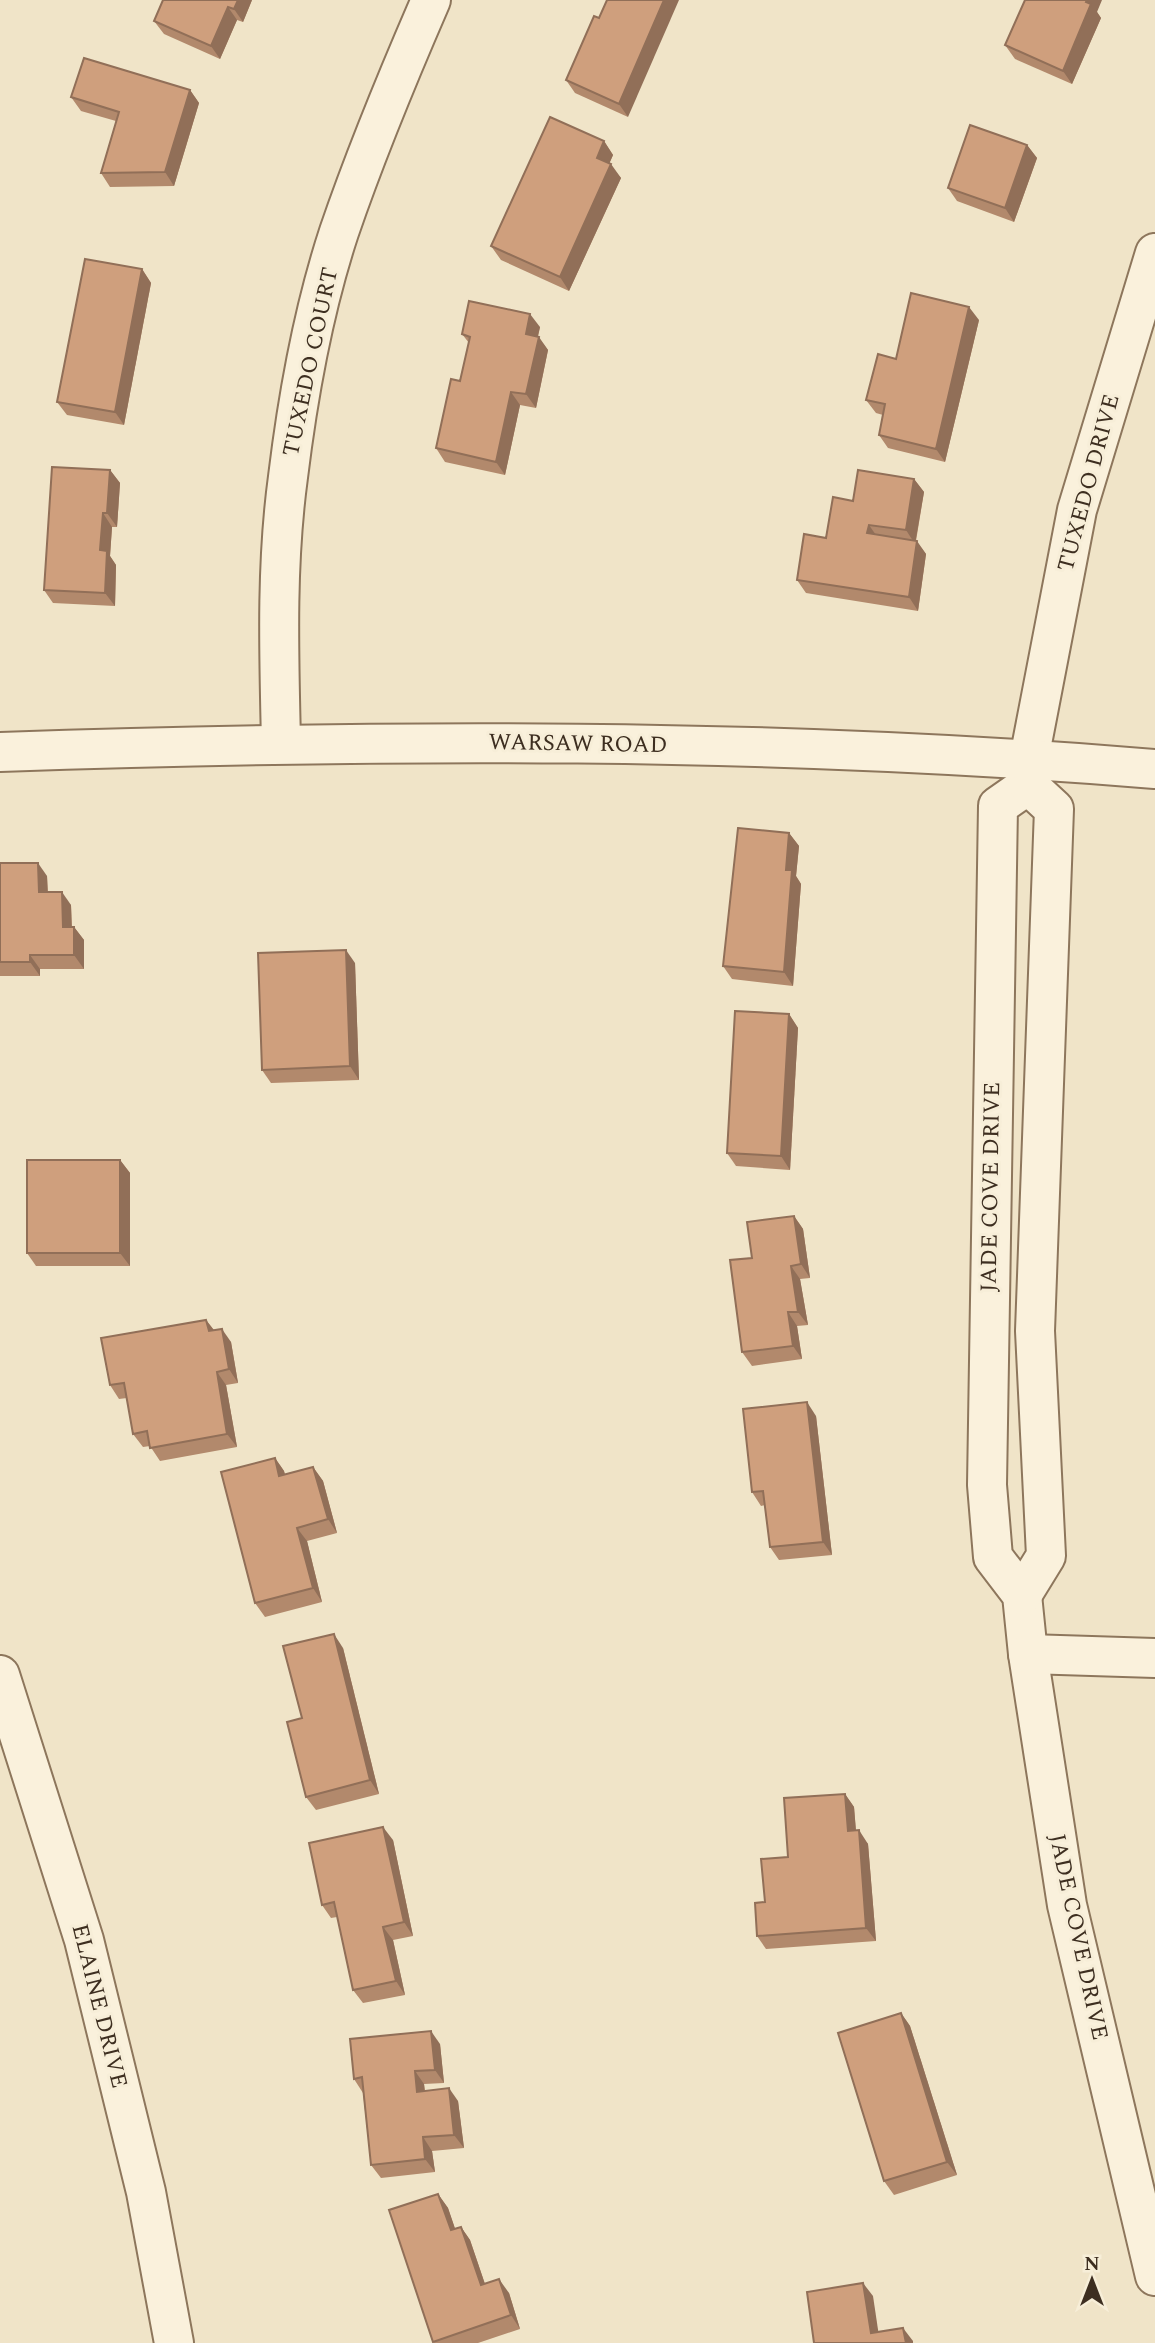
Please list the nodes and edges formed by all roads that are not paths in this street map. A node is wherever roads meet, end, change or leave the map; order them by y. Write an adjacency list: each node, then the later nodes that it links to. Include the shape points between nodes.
1 (431, 0): 3 (street, TUXEDO COURT, via 387,101 339,234 307,358 287,478 278,605)
2 (1155, 253): 6 (street, TUXEDO DRIVE, via 1077,510)
3 (281, 742): 4 (street, WARSAW ROAD); 6 (street, WARSAW ROAD, via 647,744)
4 (0, 752)
5 (1155, 769): 6 (street, WARSAW ROAD)
6 (1029, 772): 7 (street, JADE COVE DRIVE, via 998,806); 8 (street, JADE COVE DRIVE, via 1054,809)
7 (990, 1205): 8 (street); 9 (street, JADE COVE DRIVE)
8 (1040, 1207): 10 (street, JADE COVE DRIVE)
9 (988, 1377): 10 (street); 11 (street, JADE COVE DRIVE, via 987,1485 993,1557)
10 (1037, 1377): 11 (street, JADE COVE DRIVE, via 1046,1556)
11 (1022, 1595): 12 (street, JADE COVE DRIVE)
12 (1028, 1654): 13 (street); 15 (street, JADE COVE DRIVE, via 1066,1905)
13 (1155, 1658)
14 (0, 1675): 16 (street, ELAINE DRIVE, via 84,1940 146,2192)
15 (1155, 2276)
16 (173, 2343)

